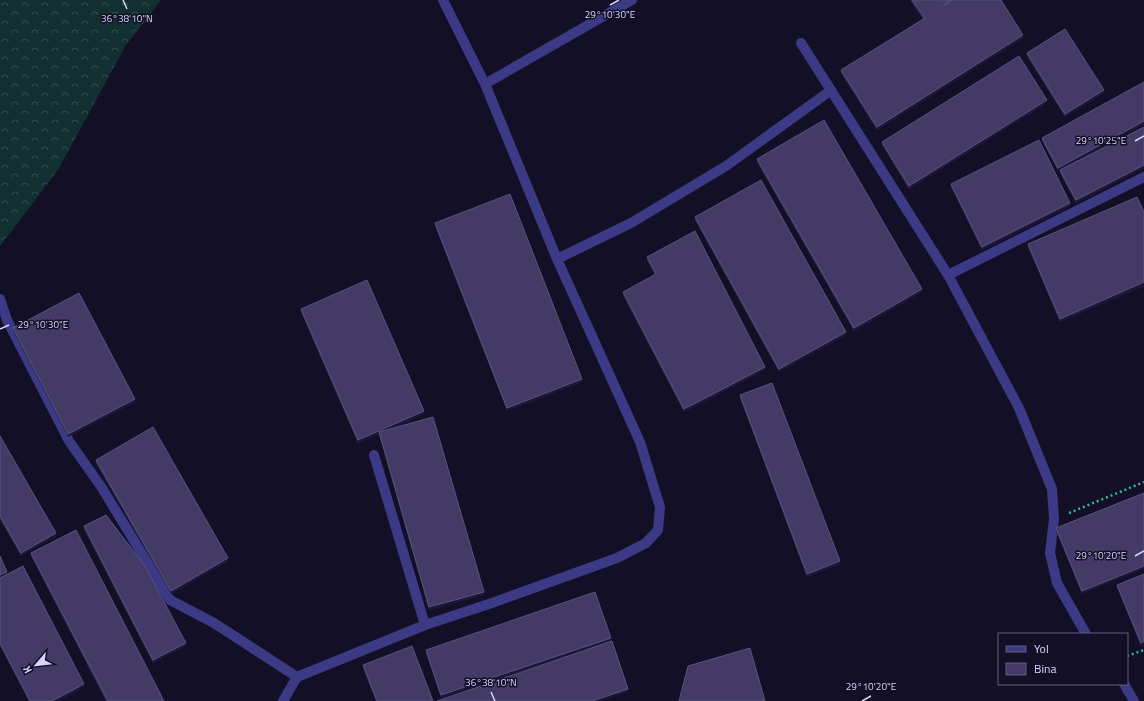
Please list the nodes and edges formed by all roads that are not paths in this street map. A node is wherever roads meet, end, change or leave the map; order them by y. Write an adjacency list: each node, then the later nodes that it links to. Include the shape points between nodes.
1 (443, 0): 4 (lane)
2 (632, 0): 4 (lane)
3 (801, 42): 5 (lane)
4 (486, 84): 7 (lane)
5 (830, 91): 7 (lane, via 726,166 631,223); 8 (lane)
6 (1144, 177): 8 (lane)
7 (557, 259): 11 (lane, via 640,442 660,507 658,530 646,543 617,558)
8 (948, 274): 12 (lane, via 1018,408 1052,490 1054,519 1050,553 1057,582)
9 (0, 299): 13 (lane, via 7,320 69,441 102,488 170,600 214,623)
10 (374, 455): 11 (lane)
11 (425, 625): 13 (lane)
12 (1085, 633)
13 (297, 677): 15 (lane)
14 (1125, 685): 16 (lane)
15 (283, 701)
16 (1134, 701)

